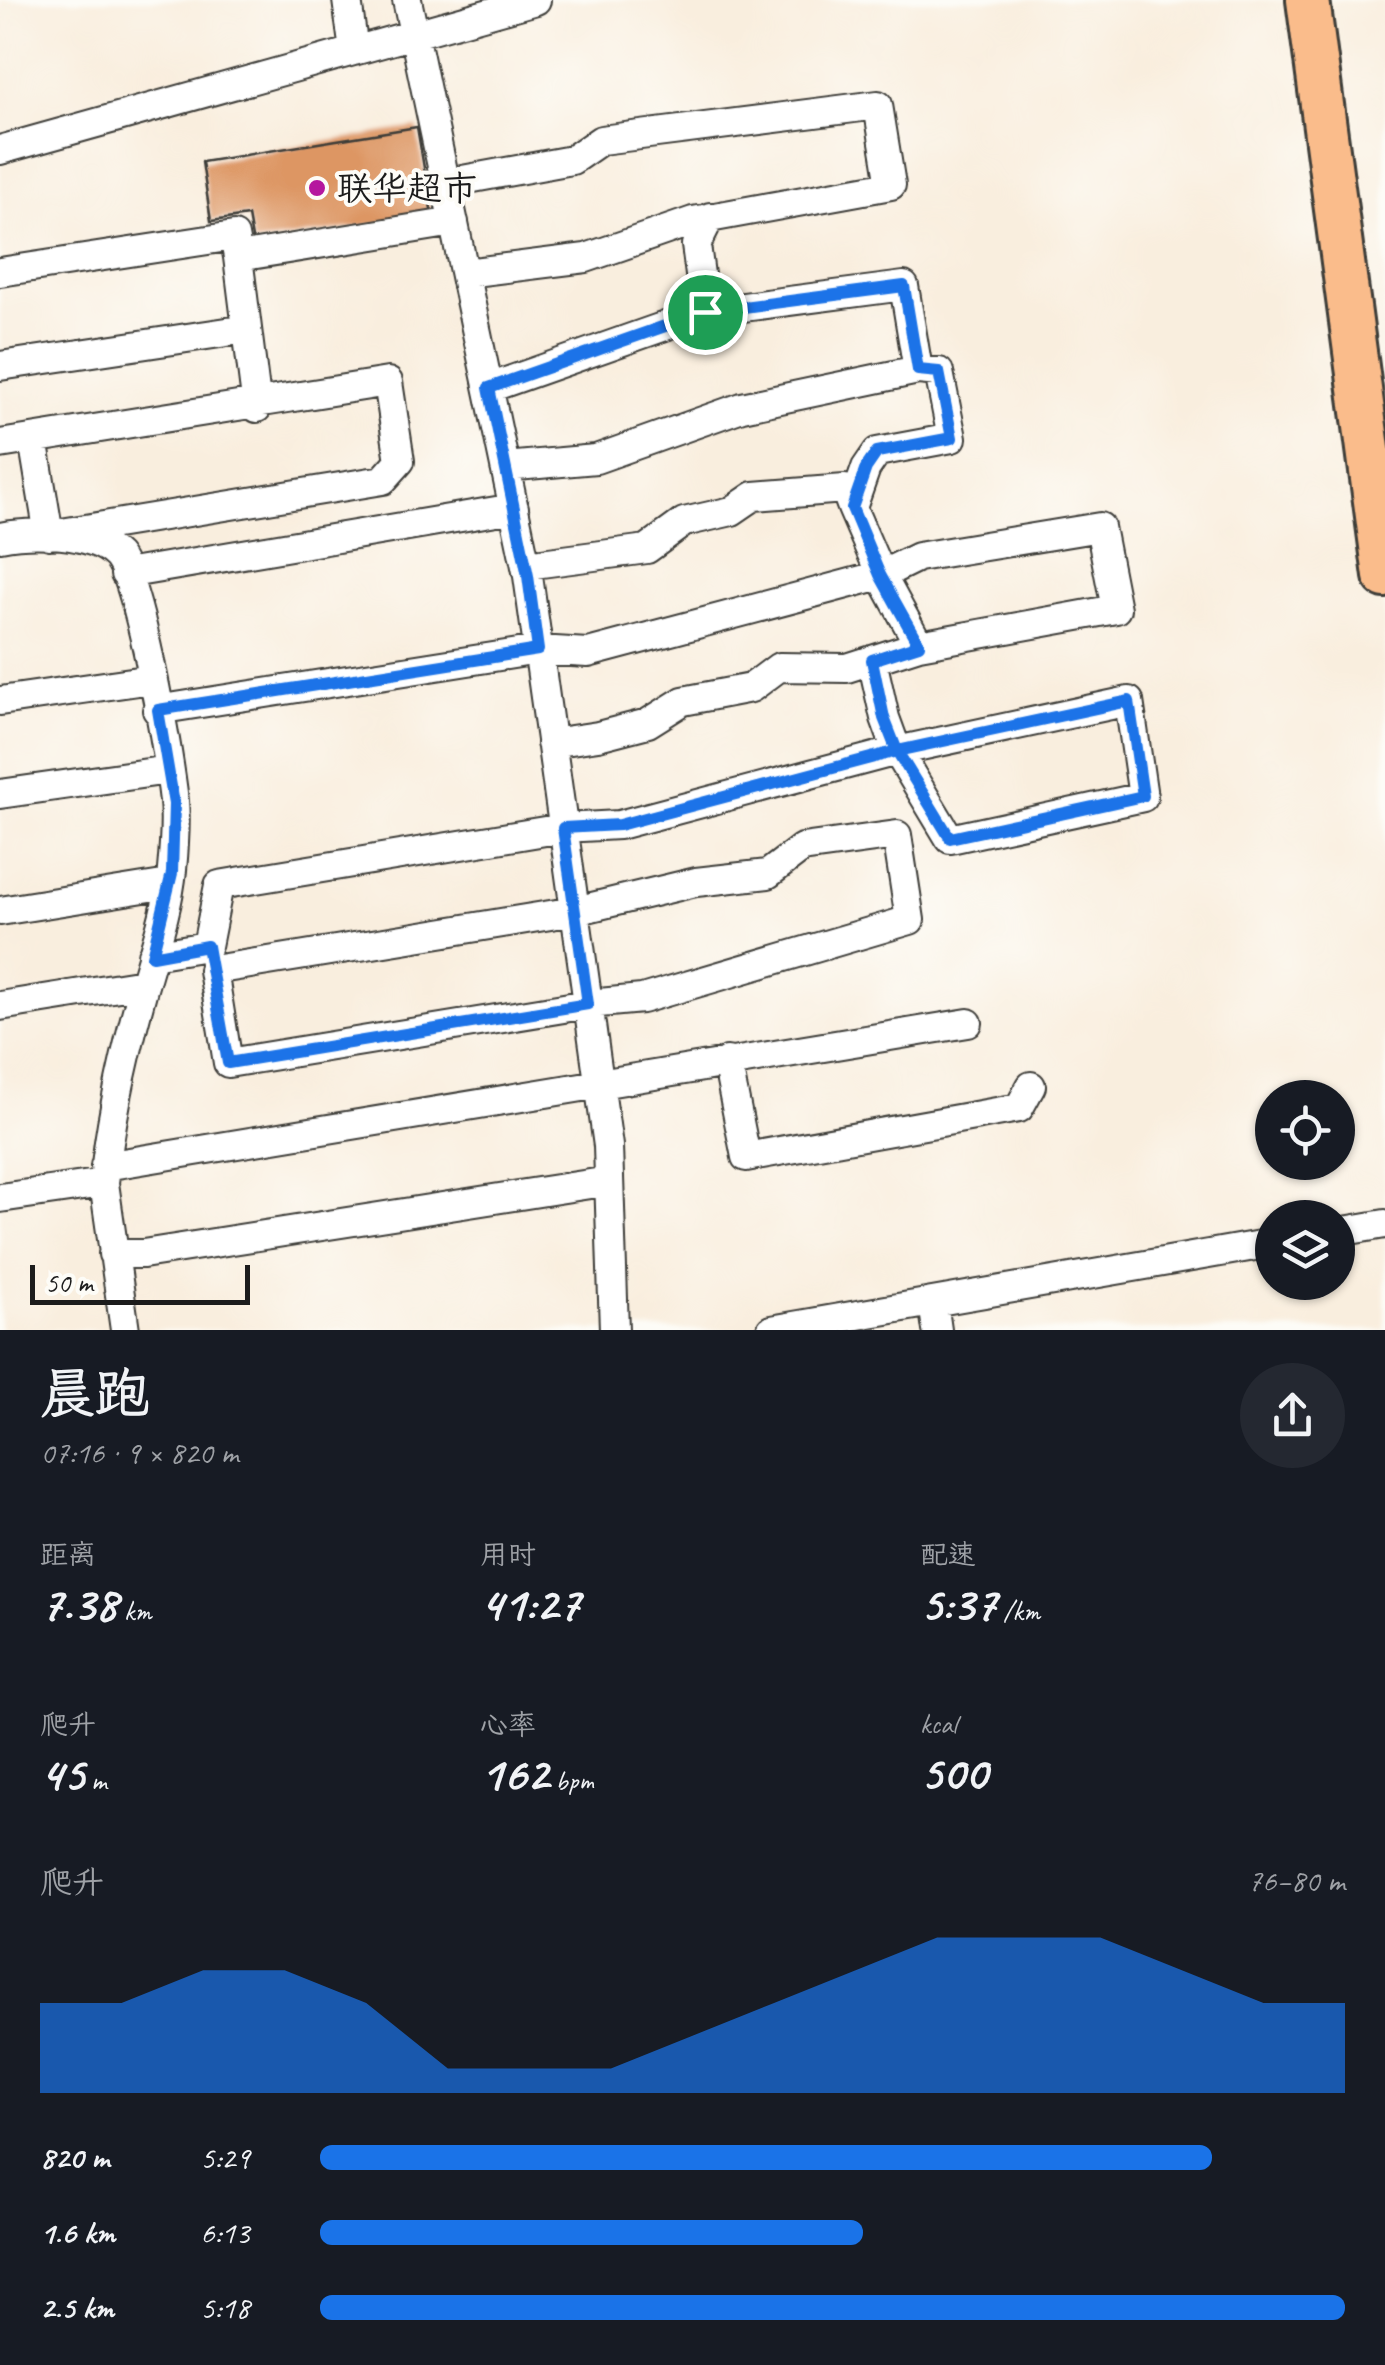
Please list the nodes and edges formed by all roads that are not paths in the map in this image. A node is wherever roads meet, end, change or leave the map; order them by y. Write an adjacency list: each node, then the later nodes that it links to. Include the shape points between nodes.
1 (347, 0): 6 (street)
2 (407, 0): 5 (street)
3 (536, 0): 5 (street)
4 (1308, 0): 30 (main road)
5 (415, 34): 6 (street); 8 (street)
6 (354, 51): 7 (street)
7 (0, 150)
8 (446, 182): 9 (street, via 572,160 601,140 878,105 891,185); 10 (street)
9 (710, 217): 13 (street, via 586,258); 14 (street, via 696,245)
10 (454, 222): 11 (street); 13 (street)
11 (238, 257): 12 (street, via 234,236); 15 (street)
12 (0, 272)
13 (465, 273): 18 (street)
14 (705, 312): 17 (street, via 904,286); 18 (street)
15 (247, 329): 16 (street); 19 (street)
16 (0, 366)
17 (918, 370): 22 (street, via 742,406 596,459); 24 (street, via 939,372 952,438 877,452)
18 (489, 388): 22 (street)
19 (256, 405): 20 (street); 25 (street, via 388,382 400,460 383,480)
20 (33, 439): 21 (street); 25 (street)
21 (0, 444)
22 (505, 467): 23 (street)
23 (514, 508): 27 (street); 28 (street)
24 (852, 508): 27 (street, via 845,489 754,496 732,512 684,522 647,549); 29 (street)
25 (48, 535): 26 (street); 28 (street, via 88,539 118,556)
26 (0, 537)
27 (526, 566): 32 (street)
28 (125, 574): 34 (street, via 140,611)
29 (880, 575): 31 (street); 31 (street, via 918,557 1100,527 1116,609); 32 (street, via 588,653)
30 (1385, 576)
31 (919, 645): 33 (street)
32 (538, 650): 36 (street); 37 (street)
33 (872, 660): 37 (street, via 847,668 780,667 751,688 683,702 648,723); 38 (street)
34 (152, 679): 35 (street); 36 (street)
35 (0, 701)
36 (158, 710): 39 (street)
37 (552, 743): 41 (street)
38 (897, 751): 38 (street, via 1129,701 1143,796 950,838); 41 (street, via 619,825)
39 (168, 770): 40 (street); 42 (street, via 174,804)
40 (0, 794)
41 (563, 828): 44 (street); 46 (street, via 219,885)
42 (169, 884): 43 (street); 45 (street)
43 (0, 911)
44 (575, 911): 46 (street); 48 (street); 48 (street, via 696,882 768,874 802,848 897,835 910,920 642,999)
45 (152, 956): 46 (street); 47 (street)
46 (210, 958): 48 (street, via 228,1063)
47 (144, 983): 49 (street); 54 (street, via 110,1124)
48 (588, 1004): 52 (street)
49 (0, 1006)
50 (968, 1023): 51 (street)
51 (727, 1061): 52 (street); 53 (street, via 746,1156 1019,1108)
52 (600, 1084): 54 (street); 55 (street)
53 (1030, 1086)
54 (105, 1174): 56 (street); 60 (street)
55 (610, 1181): 60 (street); 63 (street)
56 (0, 1198)
57 (1385, 1224): 58 (street)
58 (1355, 1229)
59 (1255, 1248): 61 (street)
60 (113, 1254): 62 (street)
61 (935, 1316): 64 (street)
62 (126, 1330)
63 (614, 1330)
64 (771, 1330)

